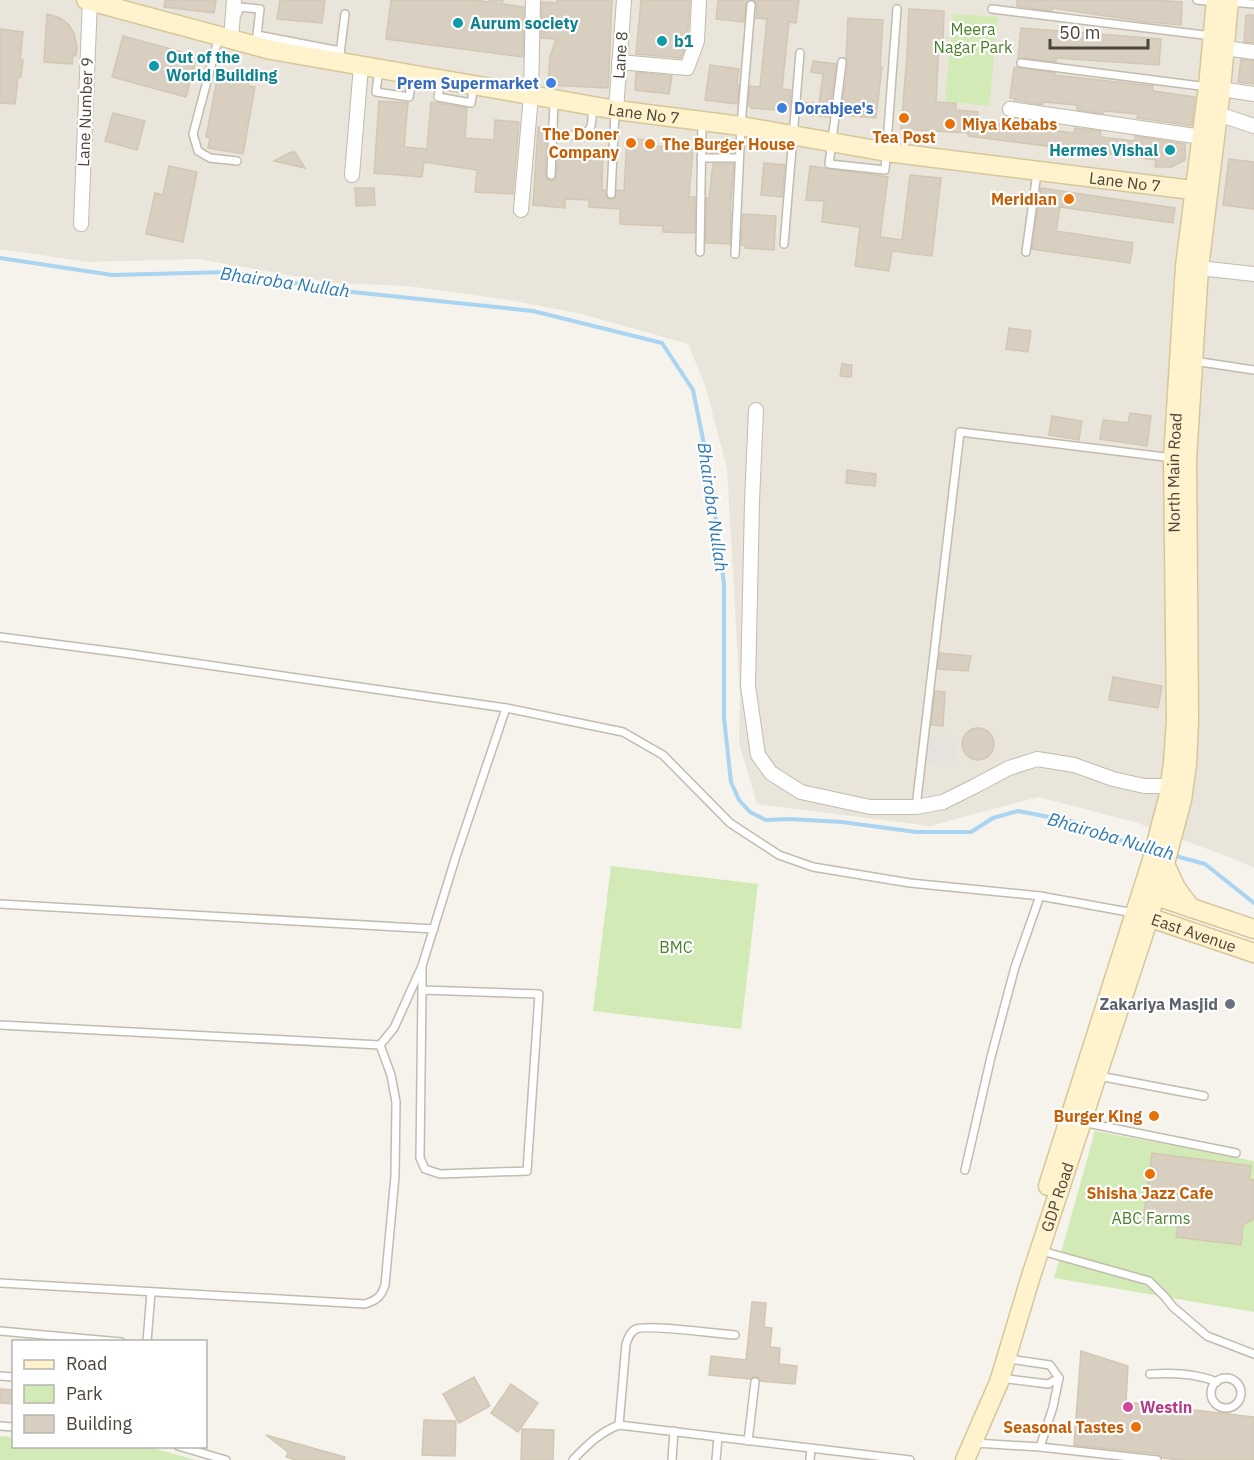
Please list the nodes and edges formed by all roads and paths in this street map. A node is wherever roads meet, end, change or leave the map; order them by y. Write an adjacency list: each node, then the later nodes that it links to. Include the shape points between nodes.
1 (89, 0): 13 (main road, Lane No 7); 47 (street, Lane Number 9)
2 (234, 0): 13 (street)
3 (533, 0): 24 (street)
4 (624, 0): 18 (street, Lane 8)
5 (699, 0): 18 (street, via 697,41 687,68)
6 (1197, 0): 7 (lane)
7 (1222, 1): 8 (lane); 14 (main road, North Main Road)
8 (1254, 4)
9 (752, 5): 31 (lane)
10 (897, 9): 37 (lane)
11 (992, 9): 14 (lane)
12 (345, 14): 17 (lane)
13 (228, 39): 17 (main road, Lane No 7, via 271,51); 17 (lane, via 238,7 260,9 257,35); 40 (lane, via 193,134 198,151 210,158)
14 (1219, 42): 15 (street); 22 (main road, North Main Road)
15 (1254, 52)
16 (800, 53): 34 (lane)
17 (340, 57): 21 (main road, Lane No 7)
18 (619, 62): 27 (street, Lane 8)
19 (842, 62): 36 (lane)
20 (1021, 63): 22 (lane)
21 (370, 68): 24 (main road, Lane No 7); 42 (street)
22 (1215, 88): 23 (street); 29 (main road, North Main Road); 35 (main road, North Main Road)
23 (1254, 94)
24 (531, 95): 25 (main road, Lane No 7); 46 (street)
25 (554, 99): 26 (main road, Lane No 7); 33 (lane)
26 (593, 106): 27 (main road, Lane No 7); 33 (lane, via 591,126 583,134)
27 (616, 110): 30 (main road, Lane No 7); 45 (lane)
28 (1010, 110): 35 (street)
29 (1218, 114): 32 (street); 44 (main road, North Main Road)
30 (702, 121): 31 (main road, Lane No 7); 38 (lane)
31 (741, 126): 34 (main road, Lane No 7); 39 (lane)
32 (1254, 126)
33 (553, 135): 43 (lane)
34 (792, 135): 36 (main road, Lane No 7); 48 (lane)
35 (1202, 137): 44 (main road, North Main Road)
36 (832, 142): 37 (main road, Lane No 7)
37 (887, 152): 41 (main road, Lane No 7)
38 (701, 158): 39 (lane); 49 (lane)
39 (739, 158): 51 (lane)
40 (237, 161)
41 (1038, 171): 44 (main road, Lane No 7); 50 (lane)
42 (352, 175)
43 (551, 175)
44 (1202, 191): 52 (main road, North Main Road)
45 (611, 194)
46 (521, 210)
47 (81, 224)
48 (784, 244)
49 (700, 252)
50 (1026, 252)
51 (735, 254)
52 (1192, 267): 53 (street); 54 (main road, North Main Road); 57 (main road, North Main Road)
53 (1254, 274)
54 (1193, 361): 55 (lane); 60 (main road, North Main Road, via 1186,459 1189,721 1187,764)
55 (1254, 370)
56 (756, 410): 61 (street, via 748,686 758,755 771,773 801,792 870,807)
57 (1173, 458): 60 (main road, North Main Road); 61 (lane, via 960,432)
58 (0, 637): 59 (lane)
59 (506, 708): 64 (lane, via 622,732 663,755 730,823 779,855 813,867 910,883); 68 (lane)
60 (1173, 795): 61 (street, via 1074,765 1037,759 1009,768 943,802); 62 (main road, North Main Road)
61 (916, 807)
62 (1161, 862): 63 (main road, North Main Road); 66 (main road, East Avenue)
63 (1149, 893): 66 (main road, East Avenue); 67 (main road, North Main Road)
64 (1040, 896): 67 (lane); 79 (lane, via 1015,967)
65 (0, 904): 68 (lane)
66 (1191, 908): 69 (main road, East Avenue)
67 (1143, 921): 70 (main road, East Avenue); 75 (main road, GDP Road); 109 (main road, North Main Road, via 1125,942 988,1381)
68 (434, 929): 71 (lane)
69 (1254, 929)
70 (1254, 953)
71 (422, 966): 72 (lane); 74 (lane, via 394,1028)
72 (422, 990): 72 (lane, via 420,1158 426,1168 440,1174 527,1172 539,994)
73 (0, 1025): 74 (lane)
74 (380, 1045): 82 (lane, via 396,1102 394,1176 382,1295 365,1304)
75 (1097, 1075): 76 (lane); 77 (main road, GDP Road)
76 (1204, 1096)
77 (1082, 1122): 78 (lane); 80 (main road, GDP Road)
78 (1236, 1153)
79 (965, 1170)
80 (1040, 1250): 87 (lane, via 1149,1281 1173,1308 1207,1336); 88 (main road, GDP Road)
81 (0, 1283): 82 (lane)
82 (151, 1292): 86 (lane)
83 (0, 1331): 85 (lane)
84 (735, 1335): 94 (lane, via 637,1328 626,1344)
85 (109, 1340)
86 (147, 1340)
87 (1254, 1354)
88 (1006, 1359): 90 (main road, GDP Road); 91 (lane, via 1050,1365)
89 (1150, 1374): 93 (lane, via 1201,1376)
90 (1000, 1378): 91 (lane, via 1048,1384); 98 (main road, GDP Road)
91 (1059, 1378): 101 (lane)
92 (755, 1382): 97 (lane)
93 (1217, 1382): 93 (lane, via 1226,1378 1239,1384 1241,1394 1234,1406 1225,1408 1213,1400 1212,1390)
94 (619, 1425): 95 (lane); 104 (lane, via 606,1430)
95 (674, 1431): 96 (lane); 105 (lane)
96 (718, 1437): 97 (lane); 106 (lane)
97 (748, 1441): 100 (lane)
98 (973, 1443): 101 (lane); 110 (main road, GDP Road)
99 (185, 1448): 103 (lane)
100 (811, 1448): 102 (lane); 107 (lane)
101 (1040, 1448): 111 (lane)
102 (878, 1458): 108 (lane)
103 (226, 1460)
104 (573, 1460)
105 (672, 1460)
106 (716, 1460)
107 (810, 1460)
108 (910, 1460)
109 (953, 1460)
110 (965, 1460)
111 (1156, 1460)

